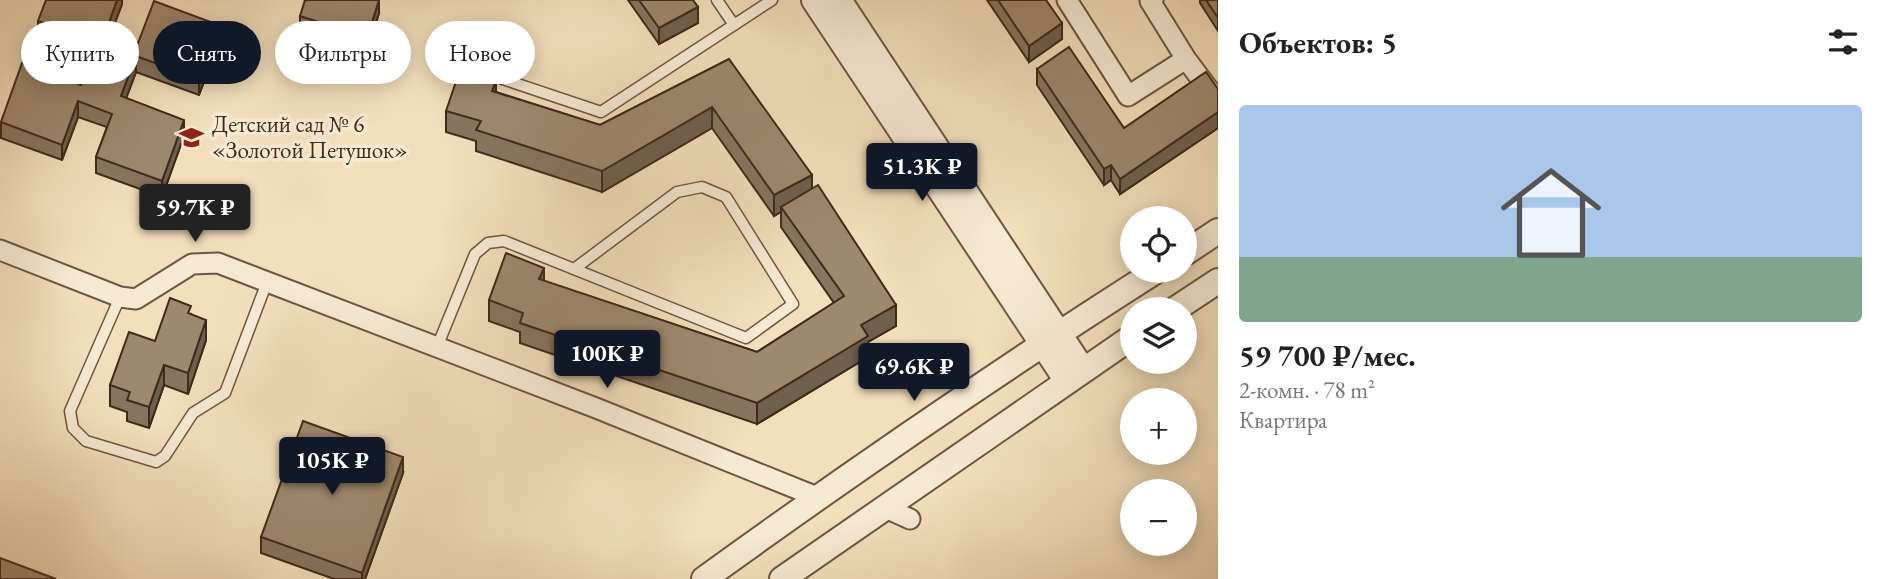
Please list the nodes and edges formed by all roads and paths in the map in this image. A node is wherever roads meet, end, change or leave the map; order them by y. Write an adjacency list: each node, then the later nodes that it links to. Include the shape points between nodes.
1 (717, 0): 7 (lane)
2 (772, 0): 7 (lane)
3 (814, 0): 20 (street)
4 (839, 0): 20 (street)
5 (1068, 0): 8 (street, via 1128,96)
6 (1153, 0): 8 (street)
7 (734, 25): 9 (lane, via 601,112)
8 (1186, 59): 10 (street)
9 (518, 84)
10 (1218, 102)
11 (1218, 232): 12 (street)
12 (1197, 245)
13 (0, 250): 18 (street)
14 (574, 270): 14 (lane, via 747,338 793,304 726,197 702,187 677,192); 22 (lane, via 504,242 488,243 475,254)
15 (1218, 281): 19 (street)
16 (267, 282): 18 (street, via 218,264 192,264 136,299); 18 (lane, via 225,393 193,413 165,456 156,462 86,441 73,428 71,411); 22 (street)
17 (1137, 283): 20 (street)
18 (120, 297)
19 (1194, 297)
20 (1050, 338): 23 (street); 24 (street)
21 (1120, 345): 23 (street)
22 (437, 347): 24 (street)
23 (1075, 375): 25 (street)
24 (817, 497): 27 (street)
25 (886, 508): 26 (street); 28 (street)
26 (910, 519)
27 (704, 579)
28 (782, 579)

